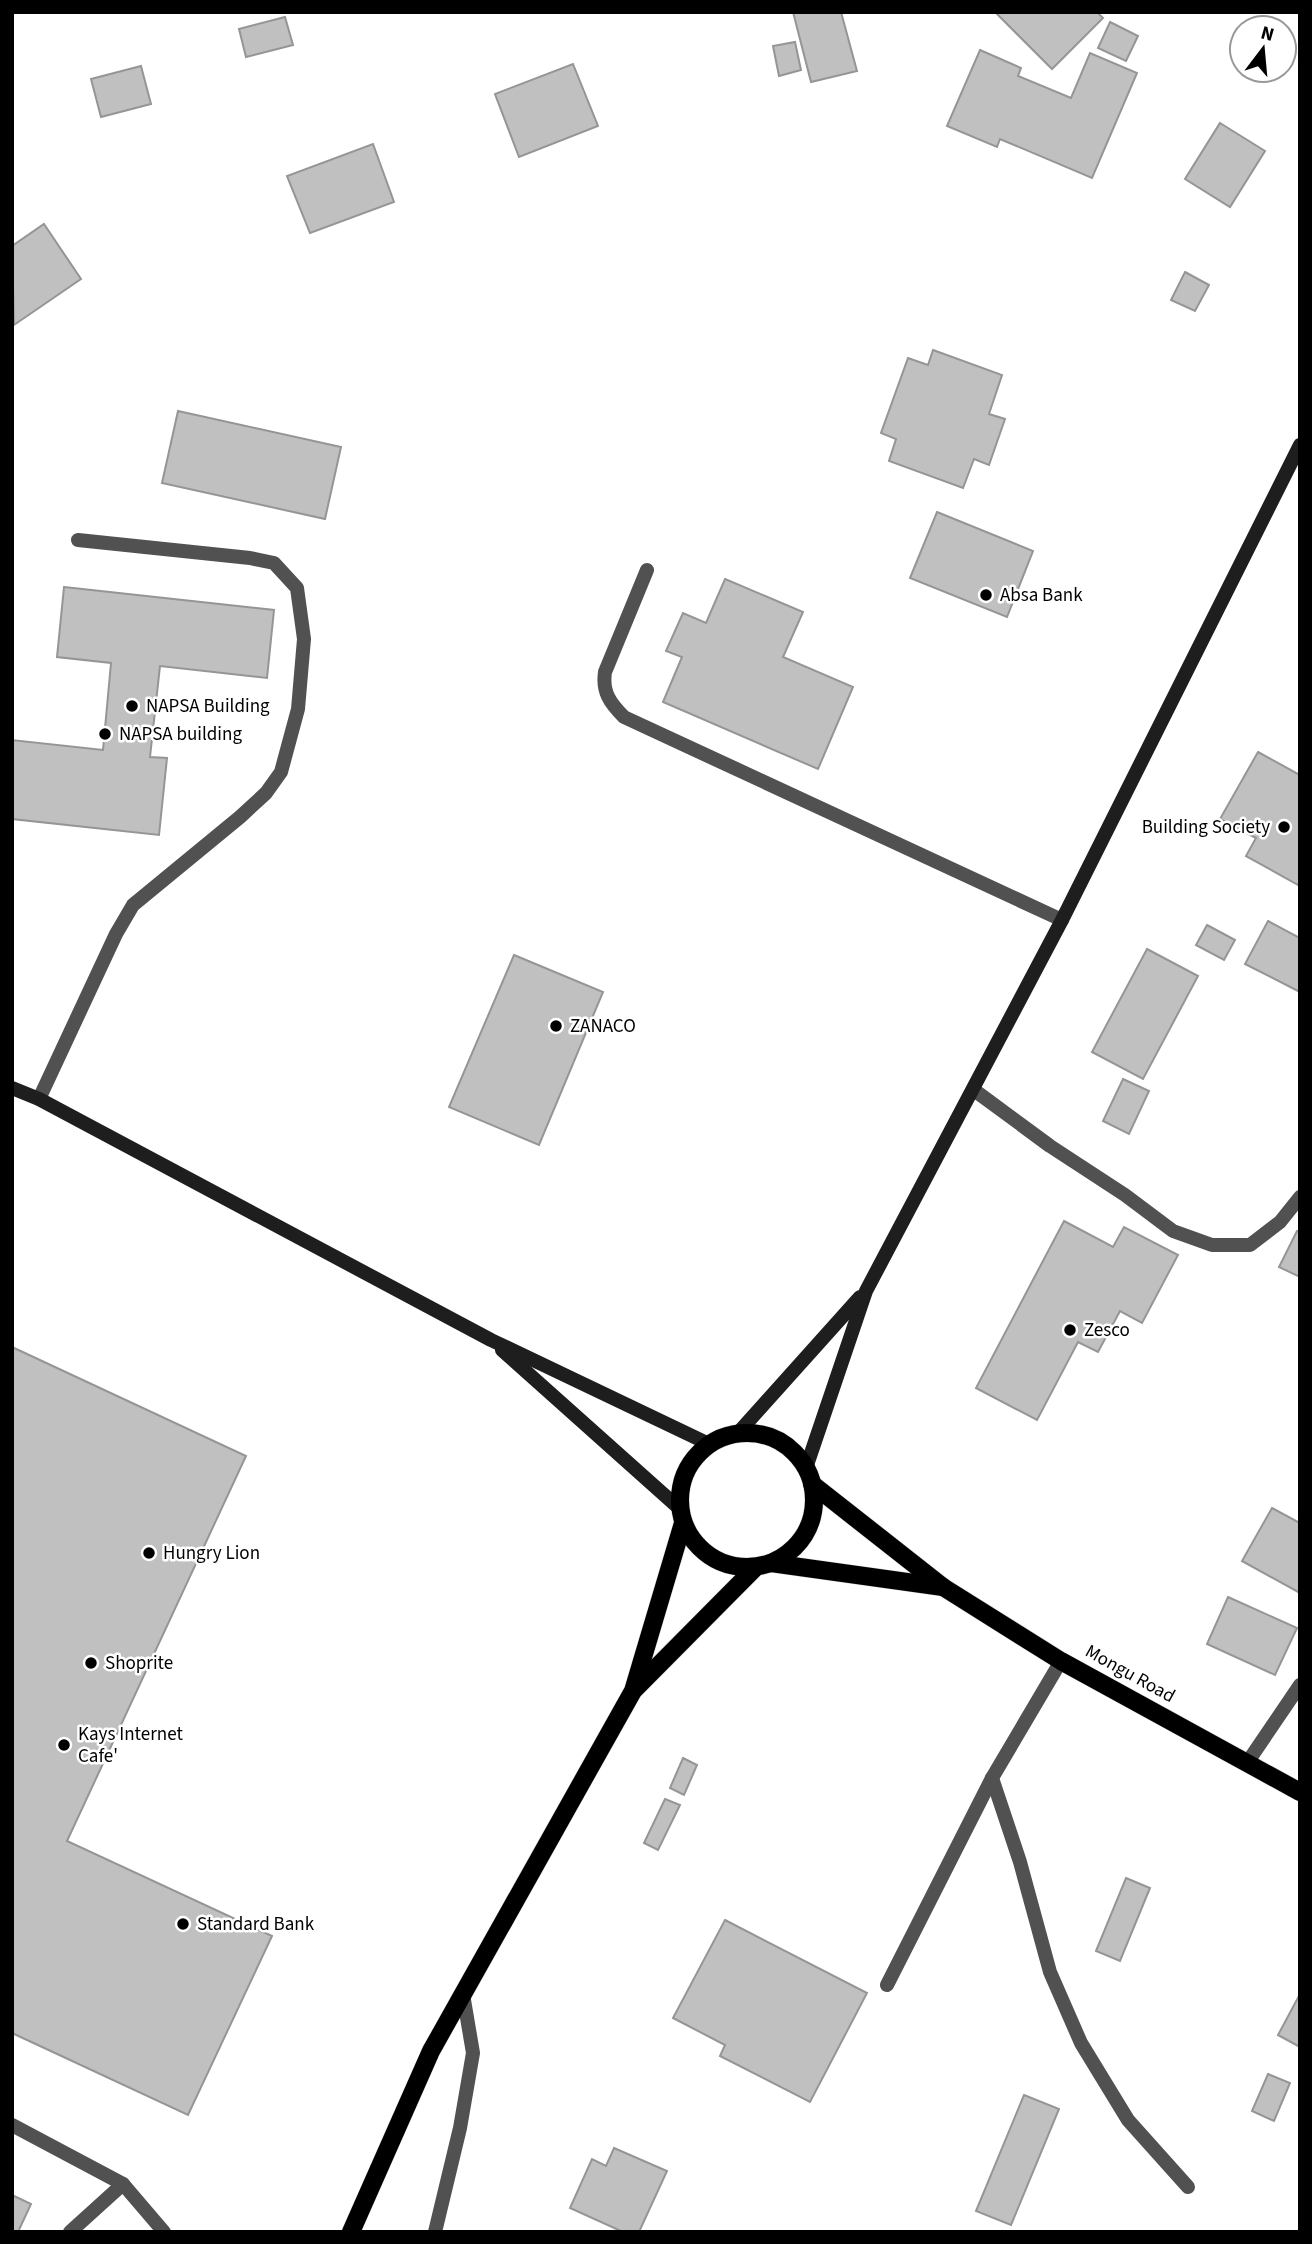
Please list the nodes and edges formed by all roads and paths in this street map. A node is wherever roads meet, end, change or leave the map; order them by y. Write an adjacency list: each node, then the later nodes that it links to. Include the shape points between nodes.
1 (1300, 445): 4 (main road)
2 (78, 540): 7 (street, via 274,563 297,588 304,639 298,709 281,772 240,817 133,905)
3 (647, 570): 4 (street, via 603,685 610,703 624,717)
4 (1062, 920): 6 (main road)
5 (12, 1088): 7 (main road)
6 (974, 1090): 8 (street, via 1172,1231 1212,1245 1250,1245 1280,1222); 9 (main road)
7 (39, 1099): 10 (main road)
8 (1300, 1197)
9 (866, 1291): 11 (main road); 13 (main road)
10 (491, 1340): 12 (main road); 14 (main road)
11 (738, 1433): 12 (main road); 13 (main road, via 770,1437 796,1455)
12 (709, 1444): 14 (main road, via 682,1479)
13 (809, 1476): 15 (main road, via 814,1500 806,1532 785,1556); 16 (main road, Mongu Road)
14 (681, 1516): 15 (main road, via 690,1537 712,1558 733,1566); 19 (main road)
15 (763, 1565): 16 (main road, Mongu Road); 19 (main road)
16 (943, 1587): 17 (main road, Mongu Road)
17 (1061, 1661): 20 (main road, Mongu Road); 21 (street)
18 (1300, 1685): 20 (street)
19 (633, 1691): 24 (main road)
20 (1247, 1763): 22 (main road, Mongu Road)
21 (992, 1778): 23 (street); 27 (street, via 1050,1972 1082,2043 1128,2120)
22 (1300, 1792)
23 (887, 1985)
24 (463, 1994): 30 (main road, via 431,2051); 31 (street, via 473,2053)
25 (12, 2125): 26 (street)
26 (122, 2184): 28 (street); 29 (street)
27 (1188, 2188)
28 (70, 2232)
29 (164, 2232)
30 (351, 2232)
31 (435, 2232)

